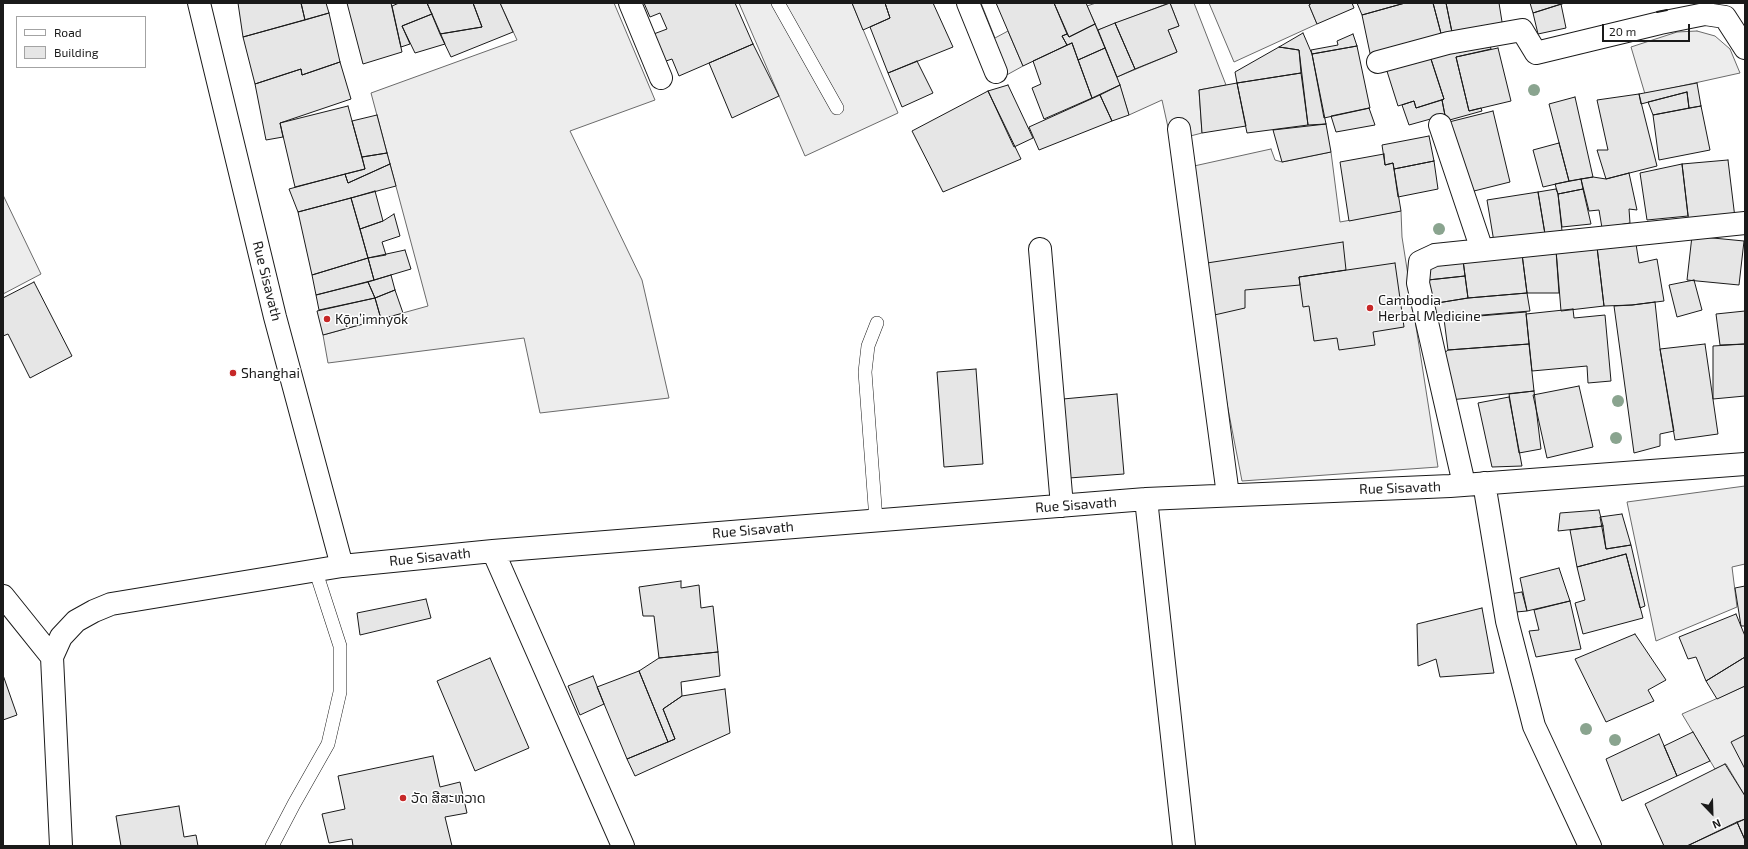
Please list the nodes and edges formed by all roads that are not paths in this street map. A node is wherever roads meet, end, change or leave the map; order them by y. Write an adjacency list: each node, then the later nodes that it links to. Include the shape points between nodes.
1 (199, 3): 24 (street, Rue Sisavath, via 276,317)
2 (630, 3): 9 (street)
3 (778, 3): 10 (lane)
4 (968, 3): 8 (street)
5 (1722, 10): 6 (street); 7 (street, via 1536,53 1522,30 1448,43)
6 (1745, 48)
7 (1378, 62)
8 (996, 72)
9 (662, 78)
10 (837, 108)
11 (1440, 125): 15 (street)
12 (1179, 129): 19 (street)
13 (1745, 223): 15 (street)
14 (1040, 249): 21 (street)
15 (1482, 250): 18 (street, via 1435,255 1420,262 1418,283)
16 (876, 323): 22 (lane, via 868,346 865,372)
17 (1745, 464): 18 (street, Rue Sisavath)
18 (1474, 483): 19 (street, Rue Sisavath); 32 (street, via 1534,726)
19 (1228, 495): 20 (street, Rue Sisavath)
20 (1146, 499): 21 (street, Rue Sisavath); 31 (street)
21 (1062, 506): 22 (street, Rue Sisavath)
22 (876, 520): 23 (street, Rue Sisavath)
23 (493, 551): 24 (street, Rue Sisavath); 30 (street)
24 (342, 566): 25 (street)
25 (316, 572): 27 (street, via 111,604 76,621 61,636); 29 (lane, via 340,646 340,692 328,744)
26 (3, 596): 27 (street)
27 (52, 657): 28 (street)
28 (61, 846)
29 (272, 846)
30 (623, 846)
31 (1184, 846)
32 (1590, 846)

